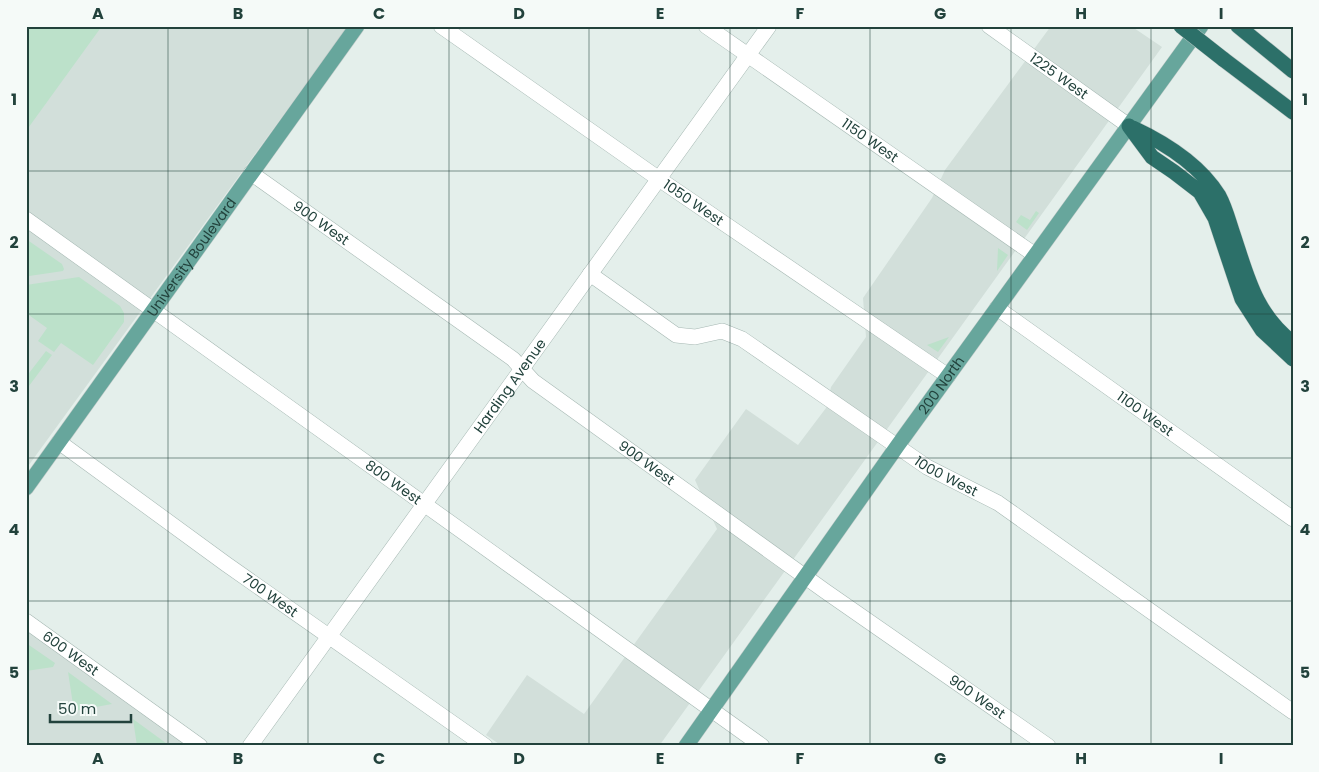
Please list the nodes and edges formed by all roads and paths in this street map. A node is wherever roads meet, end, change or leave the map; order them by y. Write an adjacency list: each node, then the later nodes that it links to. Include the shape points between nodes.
1 (357, 26): 15 (main road, University Boulevard)
2 (441, 26): 16 (street, 1050 West)
3 (706, 26): 9 (street, 1150 West)
4 (769, 26): 9 (street, Harding Avenue)
5 (989, 26): 14 (street, 1225 West)
6 (1181, 26): 11 (highway, bridge)
7 (1201, 26): 14 (main road, 200 North)
8 (1241, 29): 10 (highway)
9 (748, 55): 16 (street, Harding Avenue); 18 (street, 1150 West)
10 (1293, 71)
11 (1250, 79): 12 (highway); 13 (highway)
12 (1293, 112)
13 (1293, 124)
14 (1129, 126): 18 (main road, 200 North); 22 (highway, via 1157,139 1208,180 1226,211 1262,312); 23 (highway, via 1152,157 1200,192 1215,218 1242,299 1262,330)
15 (251, 173): 21 (main road, University Boulevard); 24 (street, 900 West, via 512,359)
16 (659, 178): 19 (street, Harding Avenue); 25 (street, 1050 West)
17 (26, 220): 21 (street, 800 West)
18 (1035, 255): 20 (main road, 200 North)
19 (590, 274): 24 (street, Harding Avenue); 27 (street, 1000 West, via 676,335 695,337 722,331 742,339)
20 (998, 308): 25 (main road, 200 North); 30 (street, 1100 West)
21 (153, 310): 26 (main road, University Boulevard); 29 (street, 800 West)
22 (1293, 343)
23 (1293, 359)
24 (522, 370): 29 (street, Harding Avenue); 31 (street, 900 West, via 532,381)
25 (948, 376): 27 (main road, 200 North)
26 (58, 442): 28 (main road, University Boulevard); 33 (street, 700 West)
27 (898, 445): 31 (main road, 200 North); 35 (street, 1000 West, via 927,467 998,503)
28 (26, 488)
29 (425, 504): 33 (street, Harding Avenue); 34 (street, 800 West)
30 (1293, 519)
31 (805, 577): 34 (main road, 200 North); 41 (street, 900 West)
32 (26, 622): 36 (street, 600 West)
33 (329, 637): 37 (street, Harding Avenue); 38 (street, 700 West)
34 (712, 710): 39 (main road, 200 North); 40 (street, 800 West)
35 (1293, 712)
36 (200, 746)
37 (250, 746)
38 (485, 746)
39 (686, 746)
40 (762, 746)
41 (1048, 746)

